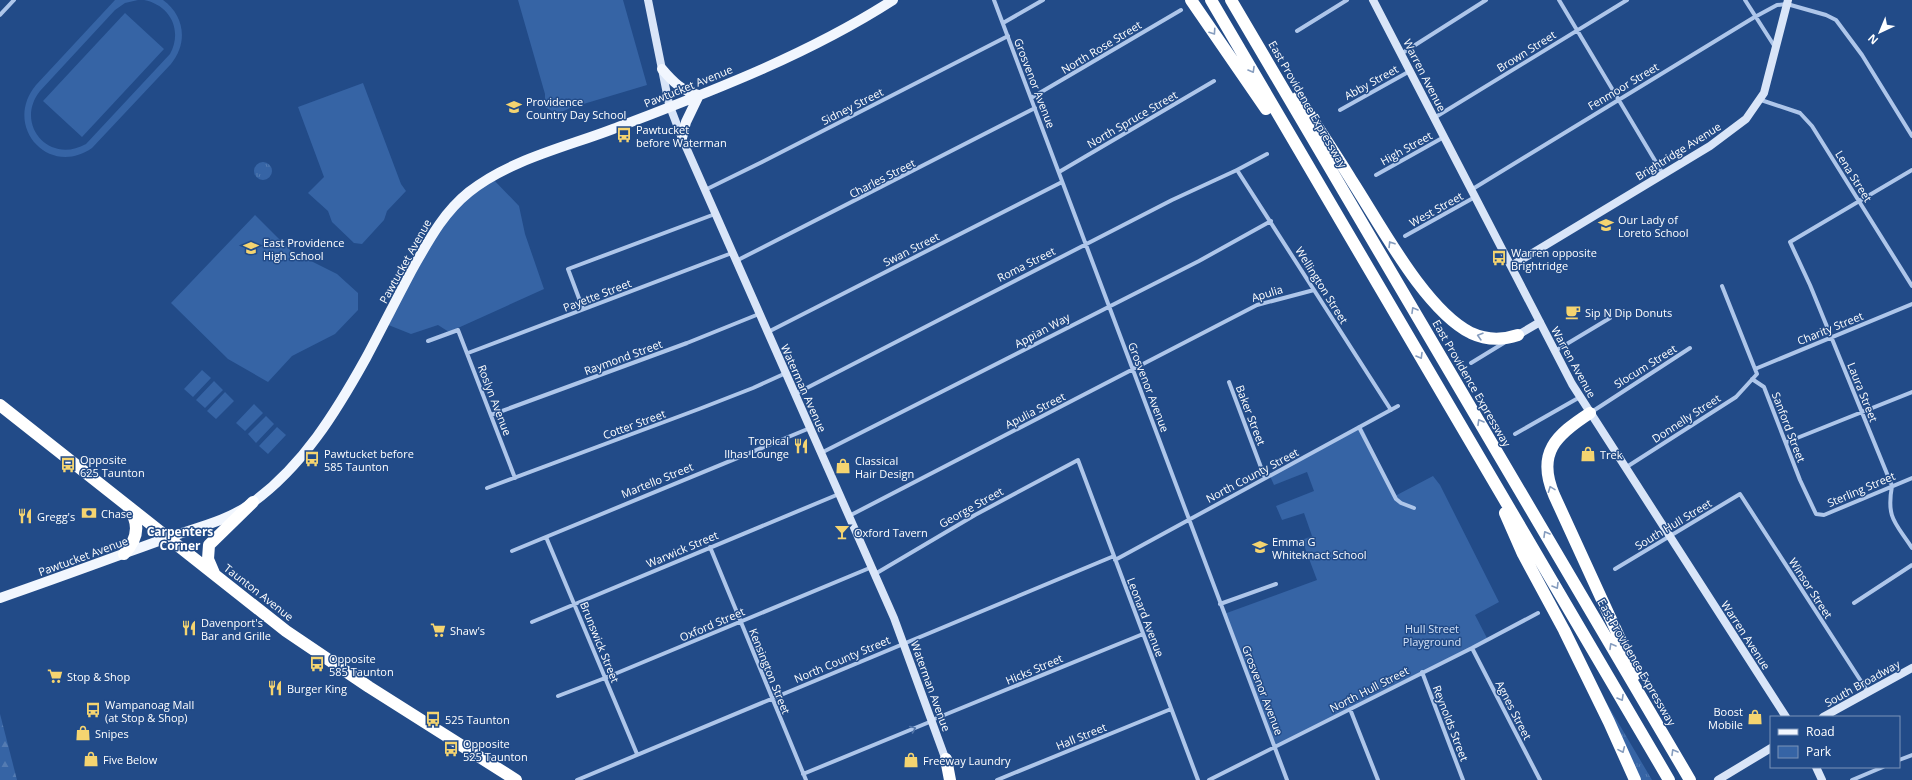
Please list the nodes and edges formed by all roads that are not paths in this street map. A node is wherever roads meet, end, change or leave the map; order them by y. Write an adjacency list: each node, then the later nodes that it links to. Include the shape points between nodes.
1 (14, 0): 17 (street)
2 (648, 0): 25 (main road, Waterman Avenue)
3 (893, 0): 28 (main road, Pawtucket Avenue, via 837,34)
4 (994, 0): 19 (street, Grosvenor Avenue)
5 (1042, 0): 19 (street)
6 (1191, 0): 48 (highway, one-way to 48)
7 (1210, 0): 48 (highway, one-way to 48)
8 (1233, 0): 68 (highway, one-way to 8, via 1496,339 1471,333 1449,316 1422,287); 144 (highway, East Providence Expressway, one-way to 8)
9 (1347, 0): 21 (street)
10 (1373, 0): 24 (main road, Warren Avenue)
11 (1486, 0): 24 (street)
12 (1559, 0): 20 (street)
13 (1627, 0): 20 (street, Brown Street)
14 (1745, 0): 18 (street)
15 (1787, 2): 18 (street, Fenmoor Street, via 1777,4); 23 (main road, Brightridge Avenue); 36 (street, via 1836,20 1862,55)
16 (1181, 10): 29 (street, North Rose Street)
17 (0, 15)
18 (1755, 17): 23 (street); 30 (street, Fenmoor Street)
19 (1003, 23): 22 (street, Grosvenor Avenue)
20 (1577, 30): 30 (street); 35 (street, Brown Street)
21 (1297, 31)
22 (1008, 36): 29 (street, Grosvenor Avenue); 46 (street, Sidney Street)
23 (1776, 49): 31 (main road, Brightridge Avenue)
24 (1401, 54): 26 (main road, Warren Avenue)
25 (662, 69): 28 (main road, via 676,84 688,92); 32 (main road, Waterman Avenue)
26 (1410, 71): 34 (street, Abby Street); 35 (main road, Warren Avenue)
27 (1214, 82): 42 (street, North Spruce Street)
28 (699, 95): 32 (main road, Pawtucket Avenue); 38 (main road, via 686,122)
29 (1031, 98): 33 (street, Grosvenor Avenue)
30 (1619, 99): 44 (street); 47 (street, Fenmoor Street)
31 (1761, 100): 44 (main road, Brightridge Avenue, via 1738,127); 49 (street, Lena Street, via 1800,113 1807,120)
32 (670, 107): 38 (main road, Waterman Avenue); 104 (main road, Pawtucket Avenue, via 529,159 482,183 459,201 429,238 331,419 306,451)
33 (1035, 108): 42 (street, Grosvenor Avenue); 55 (street, Charles Street)
34 (1340, 110)
35 (1434, 118): 37 (main road, Warren Avenue)
36 (1912, 136)
37 (1444, 137): 43 (street, High Street); 47 (main road, Warren Avenue)
38 (682, 138): 46 (main road, Waterman Avenue)
39 (1267, 154): 40 (street, Roma Street)
40 (1237, 170): 51 (street, Wellington Street); 53 (street, Roma Street)
41 (1912, 170): 49 (street)
42 (1059, 172): 45 (street, Grosvenor Avenue)
43 (1376, 174)
44 (1663, 174): 56 (main road, Brightridge Avenue)
45 (1062, 182): 53 (street, Grosvenor Avenue); 67 (street, Swan Street)
46 (704, 190): 50 (main road, Waterman Avenue)
47 (1473, 193): 52 (street, West Street); 56 (main road, Warren Avenue)
48 (1329, 201): 95 (highway, one-way to 95)
49 (1860, 202): 58 (street, Lena Street); 69 (street, Laura Street, via 1790,242)
50 (715, 214): 54 (main road, Waterman Avenue); 62 (street, via 568,269)
51 (1271, 221): 59 (street, Wellington Street); 61 (street, Appian Way)
52 (1405, 236)
53 (1086, 244): 61 (street, Grosvenor Avenue); 81 (street, Roma Street)
54 (732, 253): 55 (main road, Waterman Avenue); 62 (street, Payette Street)
55 (736, 261): 63 (main road, Waterman Avenue)
56 (1511, 266): 66 (main road, Warren Avenue)
57 (1722, 286): 75 (street)
58 (1912, 286)
59 (1314, 290): 65 (street, Apulia, via 1257,305); 85 (street, Wellington Street)
60 (1912, 304): 69 (street, Charity Street)
61 (1109, 306): 76 (street, Grosvenor Avenue); 93 (street, Appian Way)
62 (583, 310): 73 (street, Payette Street)
63 (759, 314): 67 (main road, Waterman Avenue); 88 (street, Raymond Street)
64 (1610, 318): 72 (street)
65 (1228, 320): 76 (street, Apulia Street)
66 (1540, 322): 68 (main road); 72 (main road, Warren Avenue)
67 (768, 332): 77 (main road, Waterman Avenue)
68 (1518, 335): 74 (street)
69 (1832, 337): 75 (street, Charity Street); 86 (street, Laura Street)
70 (428, 341): 73 (street, Roslyn Avenue, via 458,330)
71 (1690, 348): 87 (street, Slocum Street)
72 (1555, 352): 82 (main road, Warren Avenue)
73 (468, 354): 88 (street, Roslyn Avenue)
74 (1471, 363)
75 (1755, 369): 78 (street, via 1757,374)
76 (1133, 370): 108 (street, Apulia Street); 109 (street, Grosvenor Avenue)
77 (786, 373): 81 (main road, Waterman Avenue); 97 (street, Cotter Street, via 699,409)
78 (1752, 379): 92 (street, Sanford Street, via 1764,387); 96 (street, Donnelly Street, via 1736,397)
79 (1229, 382): 98 (street, Baker Street)
80 (1912, 392): 86 (street)
81 (795, 394): 90 (main road, Waterman Avenue)
82 (1580, 397): 87 (main road, Warren Avenue); 91 (street)
83 (0, 405): 105 (highway, Taunton Avenue)
84 (1398, 406): 85 (street, North County Street)
85 (1391, 410): 89 (street, North County Street)
86 (1862, 412): 92 (street); 100 (street, Laura Street)
87 (1590, 413): 96 (main road, Warren Avenue); 144 (highway, one-way to 87, via 1547,475 1548,456 1556,439 1564,430)
88 (492, 415): 97 (street, Roslyn Avenue)
89 (1359, 427): 98 (street, North County Street); 106 (street, via 1396,499)
90 (810, 428): 93 (main road, Waterman Avenue); 112 (street, Martello Street)
91 (1515, 434)
92 (1787, 442): 107 (street, Sanford Street, via 1800,480)
93 (821, 453): 102 (main road, Waterman Avenue)
94 (1078, 460): 117 (street, Leonard Avenue); 120 (street, George Street)
95 (1486, 468): 168 (highway, one-way to 168, via 1523,554 1568,637); 169 (highway, one-way to 169)
96 (1625, 468): 110 (main road, Warren Avenue)
97 (515, 478): 101 (street, Cotter Street)
98 (1265, 478): 109 (street, North County Street)
99 (1912, 478): 100 (street, Sterling Street)
100 (1892, 486): 107 (street, Sterling Street, via 1824,515); 114 (street, Laura Street, via 1890,508 1893,521)
101 (487, 488)
102 (839, 494): 108 (main road, Waterman Avenue); 113 (street, Warwick Street)
103 (1740, 494): 110 (street, South Hull Street); 136 (street, Winsor Street)
104 (253, 502): 111 (main road, Pawtucket Avenue, via 218,521); 121 (highway, via 209,545 208,559)
105 (125, 503): 111 (highway, Taunton Avenue); 116 (highway, via 134,518 137,530 135,539)
106 (1414, 508)
107 (1816, 514)
108 (849, 516): 120 (main road, Waterman Avenue)
109 (1189, 519): 117 (street, North County Street); 126 (street, Grosvenor Avenue)
110 (1669, 536): 119 (street, South Hull Street); 141 (main road, Warren Avenue)
111 (168, 537): 116 (main road, Pawtucket Avenue); 121 (highway, Taunton Avenue)
112 (546, 537): 115 (street, Martello Street); 124 (street, Brunswick Street)
113 (710, 547): 124 (street, Warwick Street); 129 (street, Kensington Street)
114 (1912, 548)
115 (512, 551)
116 (124, 554): 123 (main road, Pawtucket Avenue)
117 (1115, 558): 130 (street, Leonard Avenue); 131 (street, North County Street)
118 (1912, 565): 125 (street)
119 (1615, 569)
120 (873, 570): 129 (street, Oxford Street); 131 (main road, Waterman Avenue)
121 (214, 574): 156 (highway, Taunton Avenue, via 306,644)
122 (1276, 584): 126 (street)
123 (0, 598)
124 (574, 603): 128 (street, Warwick Street); 135 (street, Brunswick Street)
125 (1854, 603)
126 (1220, 604): 145 (street, Grosvenor Avenue)
127 (1538, 613): 132 (street, North Hull Street)
128 (532, 622)
129 (740, 622): 135 (street, Oxford Street); 138 (street, Kensington Street)
130 (1143, 634): 139 (street, Leonard Avenue); 143 (street, Hicks Street)
131 (904, 643): 138 (street, North County Street); 143 (main road, Waterman Avenue)
132 (1472, 648): 134 (street, North Hull Street); 167 (street, Agnes Street)
133 (1912, 668): 136 (main road, South Broadway)
134 (1422, 672): 140 (street, North Hull Street); 166 (street, Reynolds Street)
135 (605, 678): 137 (street, Oxford Street); 147 (street, Brunswick Street)
136 (1868, 692): 142 (main road, South Broadway)
137 (558, 696)
138 (772, 698): 147 (street, North County Street); 153 (street, Kensington Street)
139 (1171, 709): 161 (street, Hall Street); 162 (street, Leonard Avenue)
140 (1350, 709): 145 (street, North Hull Street); 165 (street)
141 (1785, 716)
142 (1825, 716)
143 (932, 721): 149 (main road, Waterman Avenue); 153 (street, Hicks Street, one-way to 143)
144 (1660, 728): 154 (highway, East Providence Expressway, one-way to 144)
145 (1274, 746): 163 (street, North Hull Street); 164 (street, Grosvenor Avenue)
146 (1770, 749): 155 (main road)
147 (636, 754): 157 (street, North County Street)
148 (1912, 755): 150 (street)
149 (946, 759): 159 (highway); 160 (main road, Waterman Avenue)
150 (1900, 760)
151 (1816, 768): 171 (main road)
152 (1881, 768): 172 (street)
153 (803, 774): 158 (street, Kensington Street)
154 (1689, 778)
155 (1727, 778): 170 (main road)
156 (516, 780)
157 (577, 780)
158 (806, 780)
159 (950, 780)
160 (955, 780)
161 (997, 780)
162 (1198, 780)
163 (1208, 780)
164 (1287, 780)
165 (1378, 780)
166 (1463, 780)
167 (1540, 780)
168 (1635, 780)
169 (1668, 780)
170 (1718, 780)
171 (1822, 780)
172 (1852, 780)

